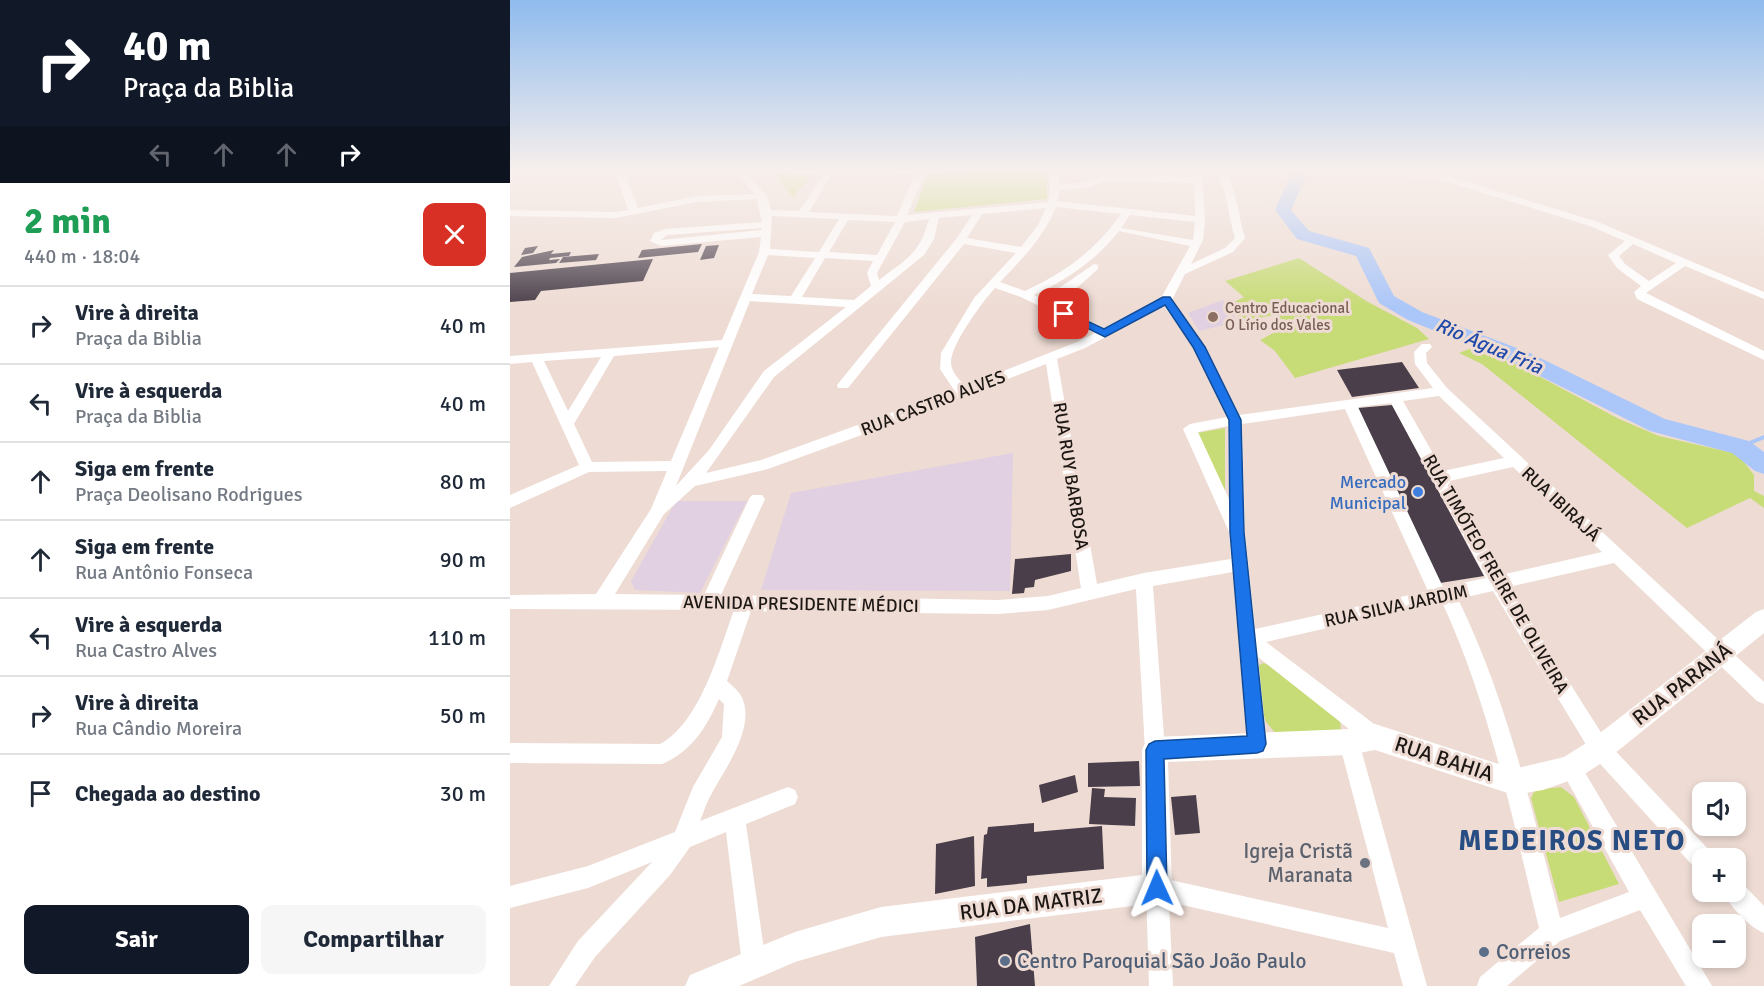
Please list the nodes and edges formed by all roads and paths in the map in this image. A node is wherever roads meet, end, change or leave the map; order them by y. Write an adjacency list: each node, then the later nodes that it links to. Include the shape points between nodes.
1 (766, 217): 15 (street)
2 (794, 217): 15 (street)
3 (845, 217): 13 (street); 23 (street)
4 (918, 217): 13 (street)
5 (934, 217): 28 (street, via 923,250)
6 (976, 217): 18 (street)
7 (1046, 217): 21 (street)
8 (1126, 217): 30 (street, via 1073,272)
9 (1128, 217): 16 (street)
10 (1174, 217): 14 (street)
11 (1234, 217): 26 (street, via 1240,238 1229,250)
12 (1571, 217): 19 (street)
13 (901, 219): 24 (street)
14 (1200, 220): 20 (street)
15 (768, 224): 17 (street); 22 (street)
16 (1124, 230): 20 (street); 36 (street, via 1083,277)
17 (711, 233)
18 (961, 240): 21 (street); 46 (street)
19 (1632, 240): 25 (street); 29 (street, via 1613,255)
20 (1196, 244): 26 (street)
21 (1024, 251): 27 (street)
22 (764, 252): 23 (street); 32 (street)
23 (821, 256): 24 (street); 33 (street)
24 (880, 258): 28 (street, via 872,278)
25 (1684, 262): 29 (street); 31 (street)
26 (1184, 271): 34 (street)
27 (995, 284): 30 (street); 47 (street, via 979,299 946,353 947,372)
28 (879, 287): 35 (street)
29 (1644, 289): 41 (street, via 1645,299)
30 (1025, 295): 36 (street)
31 (1764, 296)
32 (745, 297): 33 (street); 38 (street)
33 (795, 300): 35 (street)
34 (1166, 300): 37 (street, RUA CASTRO ALVES); 51 (street, via 1199,347)
35 (857, 304): 57 (street, via 769,374)
36 (1044, 304): 37 (street)
37 (1105, 333): 42 (street, RUA CASTRO ALVES)
38 (727, 343): 40 (street); 54 (street)
39 (1426, 347): 48 (street, RUA IBIRAJÁ, via 1420,352 1421,364)
40 (610, 352): 43 (street); 52 (street)
41 (1764, 356)
42 (1051, 358): 47 (street, RUA CASTRO ALVES); 66 (street, RUA RUY BARBOSA)
43 (541, 359): 44 (street); 45 (street); 52 (street)
44 (510, 360)
45 (510, 370)
46 (843, 386)
47 (963, 391): 57 (street, RUA CASTRO ALVES, via 782,459)
48 (1442, 391): 49 (street); 53 (street, RUA IBIRAJÁ)
49 (1395, 398): 50 (street); 56 (street, RUA TIMÓTEO FREIRE DE OLIVEIRA)
50 (1350, 405): 51 (street); 67 (street)
51 (1235, 420): 61 (street); 61 (street, via 1190,429)
52 (568, 422): 55 (street)
53 (1517, 461): 56 (street); 62 (street, RUA IBIRAJÁ)
54 (675, 466): 55 (street); 60 (street)
55 (587, 467): 59 (street)
56 (1438, 478): 65 (street, RUA TIMÓTEO FREIRE DE OLIVEIRA)
57 (690, 482): 60 (street)
58 (757, 499): 70 (street)
59 (510, 502)
60 (658, 511): 68 (street)
61 (1237, 532): 63 (street)
62 (1616, 556): 65 (street, RUA SILVA JARDIM); 74 (street, RUA IBIRAJÁ)
63 (1240, 564): 64 (street, AVENIDA PRESIDENTE MÉDICI); 73 (street)
64 (1144, 580): 66 (street, AVENIDA PRESIDENTE MÉDICI); 81 (street)
65 (1498, 584): 67 (street, RUA SILVA JARDIM); 80 (street, RUA TIMÓTEO FREIRE DE OLIVEIRA)
66 (1090, 593): 71 (street, AVENIDA PRESIDENTE MÉDICI, via 1048,603 998,607)
67 (1443, 595): 73 (street, RUA SILVA JARDIM); 84 (street, via 1488,690)
68 (602, 601): 69 (street, AVENIDA PRESIDENTE MÉDICI); 70 (street, AVENIDA PRESIDENTE MÉDICI)
69 (510, 602)
70 (709, 603): 71 (street, AVENIDA PRESIDENTE MÉDICI)
71 (745, 604): 75 (street)
72 (1764, 619): 74 (main road, RUA PARANÁ)
73 (1246, 639): 77 (street); 79 (street)
74 (1720, 654): 76 (street, RUA IBIRAJÁ); 80 (main road, RUA PARANÁ)
75 (715, 682): 82 (street, via 690,732 675,748 662,754); 87 (street, via 733,700 735,733)
76 (1764, 695)
77 (1375, 736): 78 (main road); 84 (main road, RUA BAHIA)
78 (1349, 742): 79 (main road); 95 (street)
79 (1257, 744): 81 (main road)
80 (1600, 749): 83 (main road, RUA PARANÁ); 88 (street, RUA TIMÓTEO FREIRE DE OLIVEIRA)
81 (1155, 750): 89 (main road)
82 (510, 753)
83 (1571, 768): 84 (main road, RUA PARANÁ); 91 (street)
84 (1514, 782): 94 (street)
85 (788, 797): 86 (street)
86 (735, 817): 87 (street); 96 (street)
87 (682, 837): 90 (street, via 588,877); 97 (street, via 646,886 597,936)
88 (1692, 848)
89 (1157, 888): 95 (street, RUA DA MATRIZ); 96 (main road, RUA DA MATRIZ, via 880,922 818,939); 99 (street)
90 (510, 897)
91 (1645, 897): 94 (street); 102 (street)
92 (1745, 902): 93 (street)
93 (1764, 922)
94 (1552, 932): 101 (street)
95 (1403, 943): 100 (street)
96 (754, 964): 98 (main road, RUA DA MATRIZ)
97 (561, 986)
98 (701, 986)
99 (1161, 986)
100 (1414, 986)
101 (1489, 986)
102 (1700, 986)

